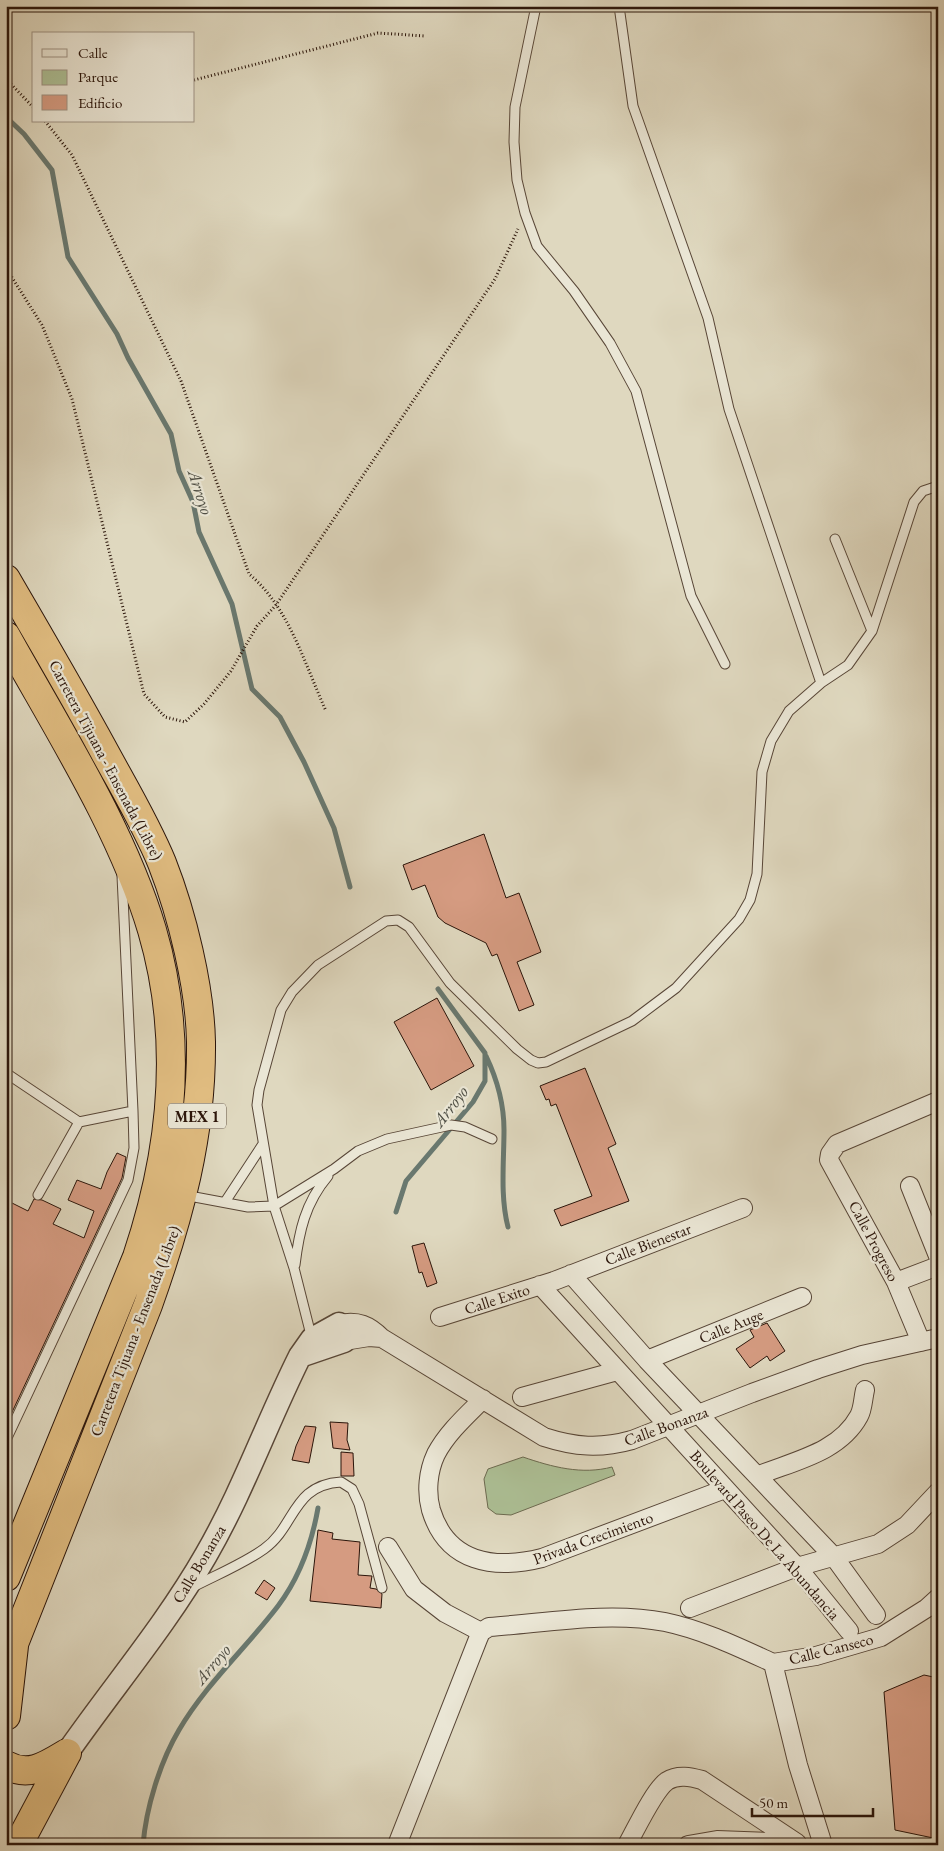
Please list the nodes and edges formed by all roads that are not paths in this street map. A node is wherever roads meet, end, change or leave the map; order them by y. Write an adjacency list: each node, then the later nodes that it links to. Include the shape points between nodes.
1 (536, 6): 8 (lane, via 515,107 517,180 525,213 537,246 610,343 636,391 692,596)
2 (620, 6): 9 (lane, via 639,125 708,318 729,409)
3 (938, 486): 6 (lane, via 923,492 914,502)
4 (835, 539): 6 (lane)
5 (6, 579): 20 (highway, Carretera Tijuana - Ensenada (Libre) / MEX 1, via 145,828 162,864 185,940 196,990 201,1041 194,1141)
6 (872, 631): 9 (lane, via 848,665)
7 (6, 636): 10 (highway, Carretera Tijuana - Ensenada (Libre) / MEX 1, via 107,818)
8 (725, 664)
9 (821, 684): 16 (lane, via 789,711 771,741 762,772 757,874 750,900 724,939 676,988 632,1021 546,1062 538,1062 517,1049 450,983 409,927 398,920 386,921 318,966 292,992 281,1010 258,1090)
10 (121, 850): 13 (lane); 49 (highway, Carretera Tijuana - Ensenada (Libre) / MEX 1, via 152,929 163,979 171,1068 170,1120 162,1171 137,1257)
11 (6, 1073): 14 (lane)
12 (938, 1101): 28 (street, Calle Progreso, via 837,1144 830,1154 829,1160)
13 (133, 1111): 14 (lane); 42 (lane, via 134,1148 128,1180)
14 (79, 1122): 19 (lane)
15 (492, 1139): 17 (lane, via 465,1127 451,1125 387,1139 358,1151)
16 (263, 1144): 21 (lane); 22 (lane)
17 (334, 1169): 22 (lane); 26 (lane, via 307,1208 299,1232)
18 (910, 1186): 24 (street)
19 (38, 1195)
20 (184, 1195): 21 (lane); 57 (highway, Carretera Tijuana - Ensenada (Libre) / MEX 1, via 148,1304)
21 (225, 1202): 22 (lane, via 248,1207)
22 (274, 1206): 26 (lane)
23 (744, 1208): 27 (street, Calle Bienestar)
24 (938, 1256)
25 (938, 1266): 28 (street)
26 (294, 1268): 34 (lane)
27 (571, 1274): 29 (street, Calle Bienestar); 35 (street, Boulevard Paseo De La Abundancia)
28 (896, 1282): 33 (street, Calle Progreso)
29 (547, 1283): 31 (street, Calle Exito); 36 (street, Boulevard Paseo De La Abundancia)
30 (802, 1297): 35 (street, Calle Auge)
31 (440, 1318)
32 (342, 1332): 34 (street, Calle Bonanza); 39 (street, Calle Bonanza, via 382,1338)
33 (930, 1340): 40 (street, Calle Bonanza, via 862,1355 818,1369)
34 (309, 1349): 51 (street, Calle Bonanza, via 225,1520)
35 (654, 1357): 40 (street, Boulevard Paseo De La Abundancia)
36 (617, 1372): 38 (street); 41 (street, Boulevard Paseo De La Abundancia)
37 (865, 1390): 43 (street, via 860,1415 845,1436 825,1450)
38 (522, 1397)
39 (483, 1399): 41 (street, Calle Bonanza, via 544,1438 568,1445 589,1448 611,1446); 44 (street, Privada Crecimiento, via 445,1439 428,1482 433,1517 446,1542 464,1554 486,1562 515,1563 542,1558)
40 (699, 1414): 41 (street, Calle Bonanza); 43 (street, Boulevard Paseo De La Abundancia)
41 (668, 1426): 44 (street, Boulevard Paseo De La Abundancia)
42 (6, 1440)
43 (757, 1476): 47 (street, Boulevard Paseo De La Abundancia)
44 (725, 1489): 48 (street, Boulevard Paseo De La Abundancia)
45 (938, 1492): 47 (street, via 907,1525 878,1544)
46 (388, 1547): 56 (street, via 414,1589 445,1613)
47 (834, 1557): 48 (street); 54 (street, Boulevard Paseo De La Abundancia)
48 (796, 1567): 53 (street); 55 (street, Boulevard Paseo De La Abundancia)
49 (6, 1577)
50 (382, 1588): 51 (lane, via 359,1504 352,1489 342,1482 324,1485 307,1494 274,1541 263,1550)
51 (184, 1592): 61 (street, Calle Bonanza)
52 (938, 1598): 58 (street, Calle Canseco, via 881,1637 816,1656)
53 (690, 1608)
54 (876, 1615)
55 (849, 1630)
56 (482, 1632): 58 (street, via 489,1628 582,1620 626,1618 665,1622 705,1633); 66 (street)
57 (15, 1639): 59 (highway, Carretera Tijuana - Ensenada (Libre) / MEX 1); 60 (highway)
58 (773, 1663): 64 (street, via 798,1765)
59 (6, 1664)
60 (6, 1716)
61 (67, 1753): 62 (highway, via 44,1767 30,1771 16,1771); 65 (highway)
62 (6, 1764)
63 (797, 1843): 64 (street); 67 (street, via 702,1780 687,1776 668,1781 654,1798); 68 (street, via 717,1840)
64 (822, 1844)
65 (18, 1845)
66 (397, 1845)
67 (627, 1845)
68 (688, 1845)

